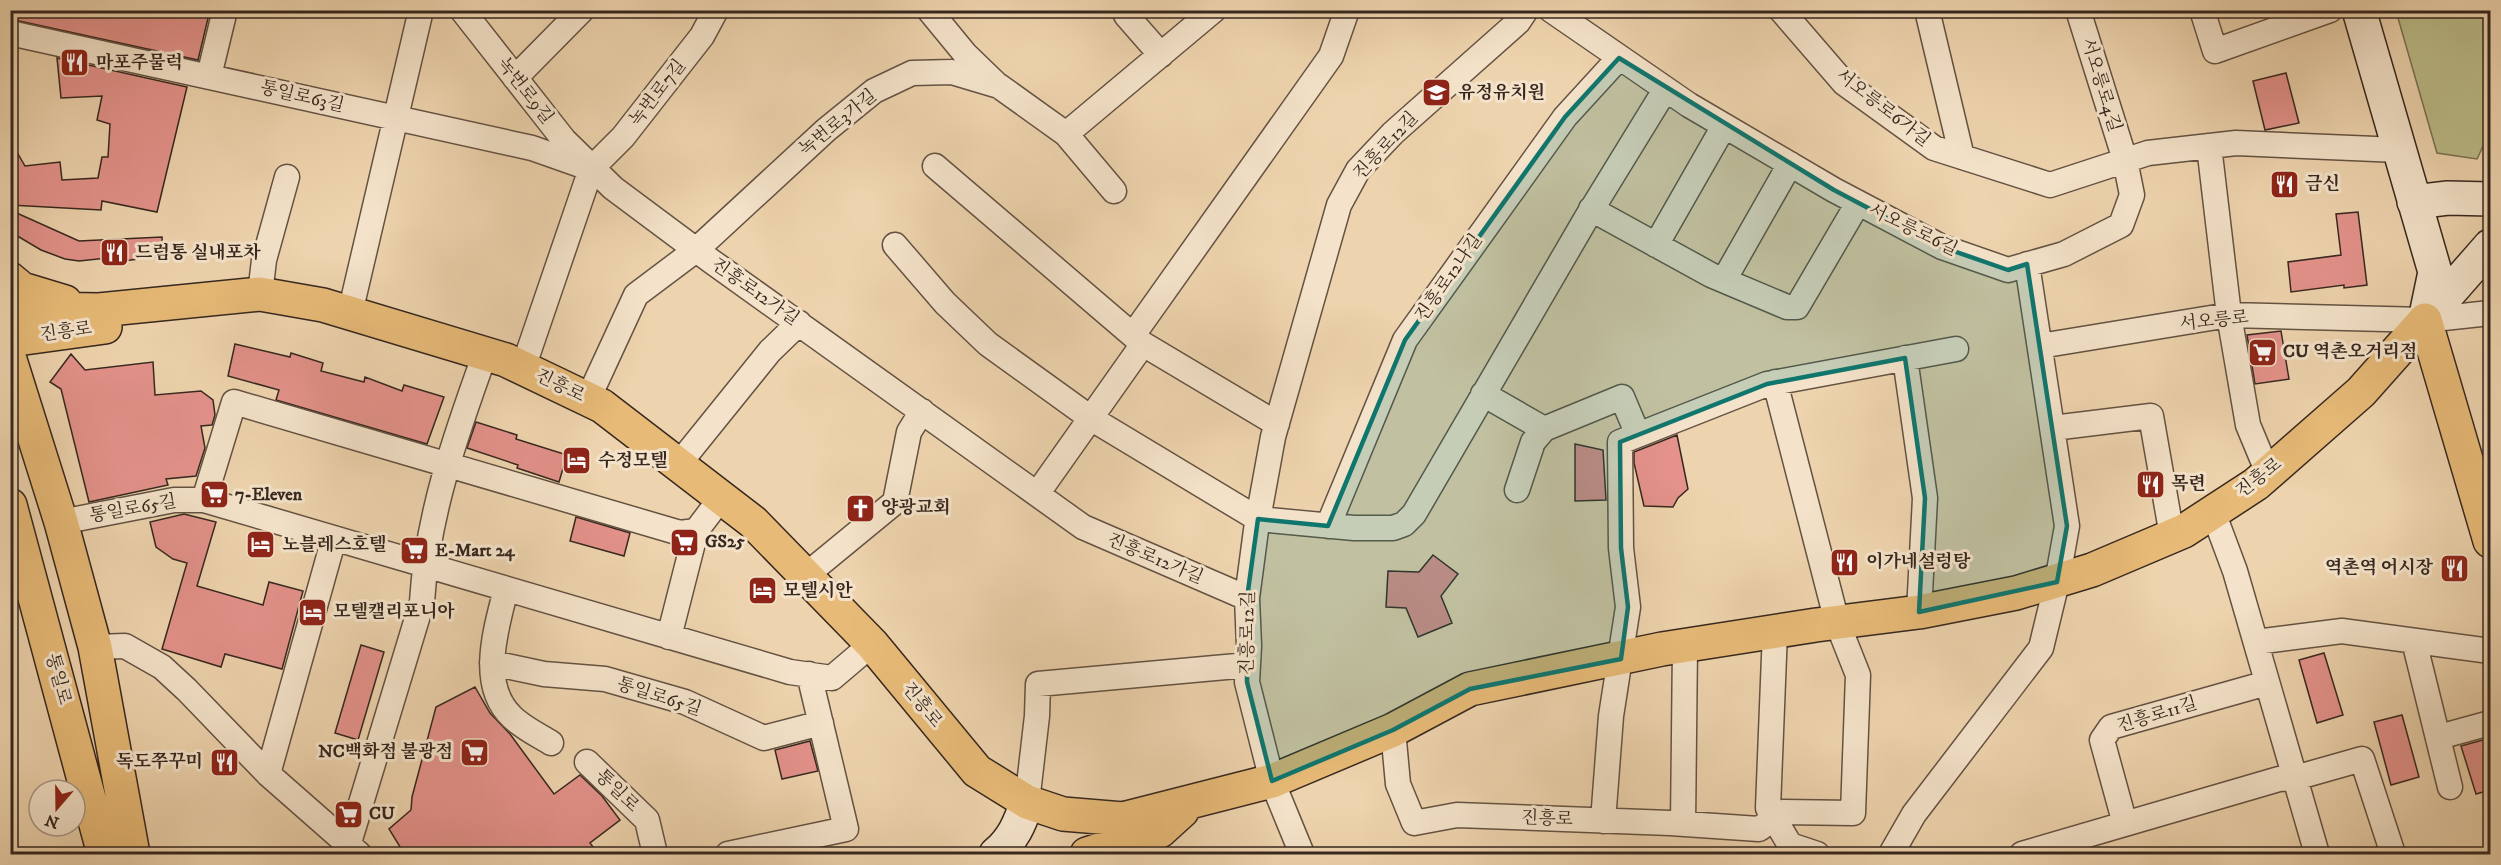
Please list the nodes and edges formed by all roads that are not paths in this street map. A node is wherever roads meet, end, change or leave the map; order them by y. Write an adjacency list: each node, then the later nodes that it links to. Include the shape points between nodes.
1 (225, 10): 21 (street)
2 (421, 10): 25 (street)
3 (462, 10): 22 (street, 녹번로9길)
4 (582, 10): 22 (street)
5 (716, 10): 34 (street, 녹번로7길, via 702,36 623,137)
6 (928, 10): 23 (street)
7 (1214, 10): 19 (street)
8 (1347, 10): 56 (street, via 1331,56 1193,250)
9 (1526, 10): 69 (street, 진흥로12길, via 1518,22 1393,133 1358,170 1339,205)
10 (1551, 10): 20 (street, 서오릉로6길)
11 (1927, 10): 30 (street, 서오릉로6가길)
12 (2078, 10): 31 (street, 서오릉로4길)
13 (2202, 10): 14 (street, via 2215,51)
14 (2330, 10)
15 (2359, 10): 29 (main road)
16 (1124, 12): 19 (street)
17 (1790, 14): 30 (street, 서오릉로6가길, via 1844,83 1934,148)
18 (10, 33): 21 (street, 통일로63길)
19 (1161, 55): 27 (street)
20 (1619, 58): 24 (street, 서오릉로6길); 84 (street, 진흥로12나길, via 1565,117 1405,340)
21 (209, 76): 25 (street, 통일로63길)
22 (516, 78): 34 (street, 녹번로9길)
23 (999, 86): 27 (street, 녹번로3가길); 44 (street, 녹번로3가길, via 952,72 912,73 874,91)
24 (1665, 90): 26 (street, 서오릉로6길); 40 (street)
25 (397, 118): 34 (street, 통일로63길, via 532,148); 51 (street)
26 (1724, 126): 32 (street, 서오릉로6길); 42 (street)
27 (1066, 135): 36 (street, 녹번로3가길)
28 (2209, 146): 29 (street, via 2236,143); 31 (street, via 2148,153); 53 (street)
29 (2399, 150): 38 (main road)
30 (1962, 157): 31 (street, 서오릉로6가길, via 2050,185)
31 (2125, 160): 45 (street, 서오릉로6길, via 2132,195 2121,225 2064,254)
32 (1790, 164): 39 (street, 서오릉로6길); 47 (street)
33 (935, 166): 56 (street)
34 (591, 169): 44 (street, 진흥로12가길); 63 (street, 진흥로)
35 (287, 177): 48 (street, via 264,260)
36 (1114, 191)
37 (2490, 199): 38 (main road)
38 (2414, 202): 54 (main road, via 2435,272)
39 (1858, 203): 45 (street, 서오릉로6길, via 1942,247 2008,270); 47 (street, via 1797,307 1787,307)
40 (1591, 209): 42 (street); 65 (street)
41 (895, 245): 68 (street, via 945,303 988,344)
42 (1656, 245): 47 (street)
43 (2490, 246): 54 (main road, 진흥로)
44 (696, 250): 55 (street, 진흥로12가길); 66 (street, 녹번로3가길, via 636,295)
45 (2027, 264): 58 (street)
46 (10, 279): 49 (main road, via 22,289 50,300)
47 (1724, 280)
48 (261, 294): 49 (main road, 진흥로); 51 (main road, 진흥로); 57 (main road, 진흥로, via 234,309)
49 (99, 309): 52 (main road, 진흥로, via 40,309)
50 (2490, 313): 54 (street)
51 (350, 314): 60 (main road, 진흥로)
52 (10, 315)
53 (2229, 315): 54 (street, 서오릉로); 58 (street, 서오릉로); 75 (street, via 2248,425)
54 (2425, 320): 75 (main road, 진흥로, via 2361,392); 88 (main road)
55 (799, 323): 67 (street, 진흥로12가길); 74 (street, via 770,351)
56 (1138, 339): 68 (street); 69 (street)
57 (10, 340)
58 (2040, 346): 70 (street)
59 (1956, 349): 61 (street)
60 (486, 354): 63 (main road, 진흥로); 73 (street)
61 (1905, 358): 64 (street); 95 (street, via 1925,498)
62 (10, 360): 83 (main road)
63 (523, 368): 66 (main road, 진흥로)
64 (1775, 382): 72 (street); 96 (street, 진흥로)
65 (1483, 394): 71 (street); 84 (street, via 1414,514 1404,524 1393,528)
66 (588, 399): 74 (main road, 진흥로)
67 (922, 411): 77 (street, 진흥로12가길); 91 (street, via 909,432 895,502)
68 (1092, 419): 77 (street); 82 (street)
69 (1277, 424): 82 (street, 진흥로12길)
70 (2053, 428): 86 (street, via 2151,416); 92 (street, via 2067,526)
71 (1544, 429): 72 (street, via 1622,397); 76 (street, via 1533,442)
72 (1638, 435): 105 (street, via 1620,442 1621,548 1628,607)
73 (447, 465): 79 (street, via 234,402); 85 (street, via 680,533); 89 (street)
74 (678, 465): 78 (main road, 진흥로)
75 (2268, 473): 81 (main road, 진흥로)
76 (1517, 490)
77 (1037, 494): 94 (street, 진흥로12가길, via 1083,527)
78 (721, 498): 85 (street); 91 (main road, 진흥로, via 753,522)
79 (204, 500): 83 (street, 통일로65길, via 174,500); 87 (street, 통일로65길)
80 (10, 504): 90 (main road, 통일로)
81 (2213, 512): 86 (main road, 진흥로); 100 (street)
82 (1258, 519): 84 (street); 94 (street, 진흥로12길)
83 (61, 522): 103 (main road)
84 (1328, 526)
85 (696, 531): 98 (street)
86 (2172, 536): 92 (main road, 진흥로)
87 (334, 538): 89 (street, 통일로65길); 116 (street)
88 (2490, 541)
89 (424, 564): 93 (street, 통일로65길); 127 (street, via 422,602)
90 (20, 576): 128 (main road, 통일로)
91 (805, 576): 101 (main road, 진흥로)
92 (2057, 582): 95 (main road, 진흥로); 136 (street, via 2041,648 1914,814)
93 (506, 589): 98 (street, 통일로65길); 106 (street)
94 (1247, 598): 107 (street, 진흥로12길)
95 (1919, 612): 96 (main road, 진흥로)
96 (1837, 622): 97 (main road, 진흥로); 122 (street, 진흥로, via 1858,675 1853,813 1784,812)
97 (1775, 631): 102 (main road, 진흥로); 122 (street, via 1768,808)
98 (669, 637): 108 (street, 통일로65길)
99 (2414, 641): 100 (street, via 2342,631); 104 (street); 113 (street)
100 (2256, 642): 109 (street)
101 (872, 644): 108 (street, 통일로65길, via 831,678); 121 (main road, 진흥로, via 977,771)
102 (1684, 646): 105 (main road, 진흥로); 124 (street)
103 (95, 647): 116 (street, via 125,646 162,667); 129 (main road)
104 (2490, 651)
105 (1621, 658): 112 (main road, 진흥로, via 1470,689); 123 (street, via 1611,716)
106 (492, 663): 110 (street, 통일로65길, via 544,674 604,679 684,702 764,738); 114 (street, via 495,695 512,717)
107 (1248, 665): 118 (street, 진흥로12길, via 1247,682); 121 (street, via 1038,684)
108 (809, 674): 110 (street)
109 (2267, 683): 117 (street); 125 (street, 진흥로11길, via 2111,727 2102,740)
110 (821, 723): 131 (street, via 846,829)
111 (2490, 723): 113 (street)
112 (1393, 730): 118 (main road, 진흥로); 123 (street, 진흥로, via 1398,784 1414,823 1456,815)
113 (2439, 737): 119 (street)
114 (551, 743)
115 (587, 762): 130 (street, 통일로, via 647,820)
116 (267, 774): 127 (street)
117 (2295, 778): 125 (street, via 2279,779); 138 (street); 139 (street, via 2362,759)
118 (1272, 780): 120 (main road, 진흥로); 134 (street, 진흥로12길)
119 (2450, 787)
120 (1193, 801): 121 (main road, 진흥로, via 1123,819 1062,814); 133 (main road, via 1160,831)
121 (1027, 802): 132 (main road, via 1019,825)
122 (1774, 819): 124 (street, 진흥로, via 1759,829); 135 (street, via 1790,845)
123 (1603, 821): 124 (street, 진흥로)
124 (1683, 824)
125 (2125, 824): 126 (street)
126 (2065, 848): 137 (street)
127 (353, 850)
128 (104, 855)
129 (133, 855)
130 (654, 855)
131 (728, 855)
132 (996, 855)
133 (1087, 855)
134 (1302, 855)
135 (1817, 855)
136 (1891, 855)
137 (2022, 855)
138 (2317, 855)
139 (2392, 855)

